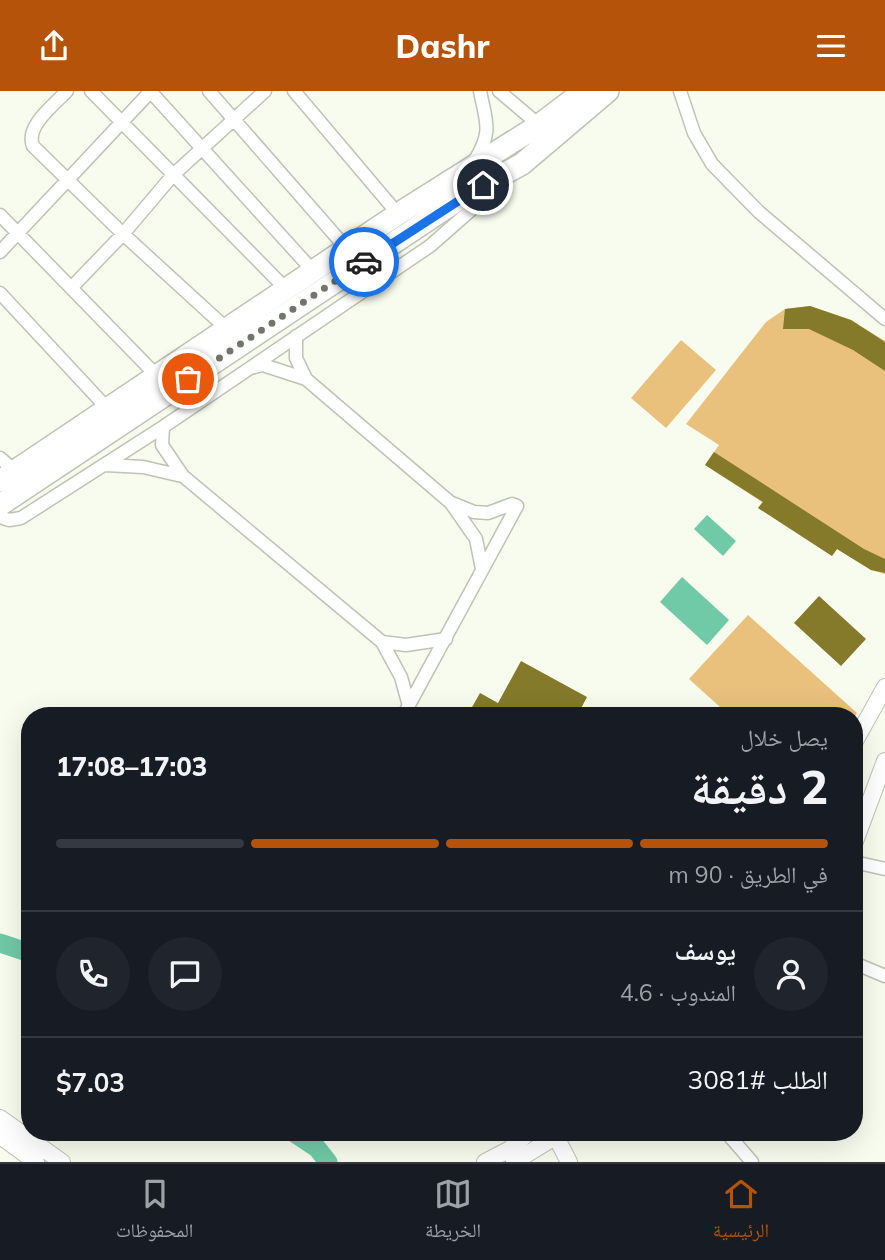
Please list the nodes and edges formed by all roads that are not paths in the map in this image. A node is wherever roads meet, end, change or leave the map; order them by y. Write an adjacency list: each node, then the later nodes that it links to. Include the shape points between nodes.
1 (67, 91): 19 (street, via 30,137 33,146)
2 (91, 91): 13 (street)
3 (150, 91): 13 (street); 15 (street)
4 (209, 91): 12 (street)
5 (265, 91): 12 (street)
6 (294, 91): 20 (street)
7 (480, 91): 18 (street, via 488,129 486,142)
8 (499, 91): 14 (street)
9 (584, 91): 14 (highway)
10 (608, 91): 16 (highway)
11 (680, 91): 30 (street, via 694,133 712,165 759,212)
12 (233, 119): 15 (street); 24 (street)
13 (122, 122): 17 (street); 19 (street)
14 (539, 125): 18 (highway)
15 (202, 146): 17 (street); 26 (street)
16 (522, 164): 18 (highway); 32 (street, via 430,246)
17 (173, 175): 23 (street); 28 (street)
18 (463, 180): 20 (highway); 36 (highway)
19 (68, 181): 22 (street); 23 (street)
20 (398, 214): 24 (highway)
21 (0, 215): 22 (street)
22 (18, 234): 25 (street); 27 (street)
23 (123, 234): 27 (street); 31 (street)
24 (347, 249): 26 (highway)
25 (0, 252)
26 (314, 272): 28 (highway)
27 (72, 287): 34 (street)
28 (286, 289): 31 (highway)
29 (0, 293): 37 (street)
30 (885, 319)
31 (227, 330): 34 (highway)
32 (296, 336): 33 (street); 35 (street, via 296,358)
33 (245, 370): 35 (street, via 263,365); 38 (street)
34 (157, 376): 36 (highway)
35 (306, 379): 42 (street)
36 (136, 402): 37 (highway); 43 (highway)
37 (107, 408): 40 (highway)
38 (163, 427): 39 (street); 41 (street, via 162,445)
39 (105, 465): 41 (street); 44 (street, via 21,518)
40 (5, 470)
41 (183, 476): 47 (street)
42 (451, 503): 45 (street, via 476,539); 45 (street, via 482,513 517,506)
43 (0, 505)
44 (0, 517)
45 (482, 569): 46 (street)
46 (446, 639): 47 (street, via 406,645); 50 (street)
47 (382, 642): 49 (street, via 397,669)
48 (885, 687): 51 (street)
49 (405, 707)
50 (408, 707)
51 (863, 727)
52 (885, 761): 53 (street)
53 (863, 821)
54 (863, 864): 55 (street)
55 (885, 869)
56 (863, 967): 57 (street)
57 (885, 976)
58 (0, 1118): 59 (street)
59 (21, 1133)
60 (0, 1136): 66 (street)
61 (32, 1141): 67 (street)
62 (545, 1141): 65 (street)
63 (559, 1141): 69 (street)
64 (734, 1141): 70 (street)
65 (521, 1157): 68 (street)
66 (32, 1161)
67 (62, 1162)
68 (485, 1162)
69 (569, 1162)
70 (752, 1162)

